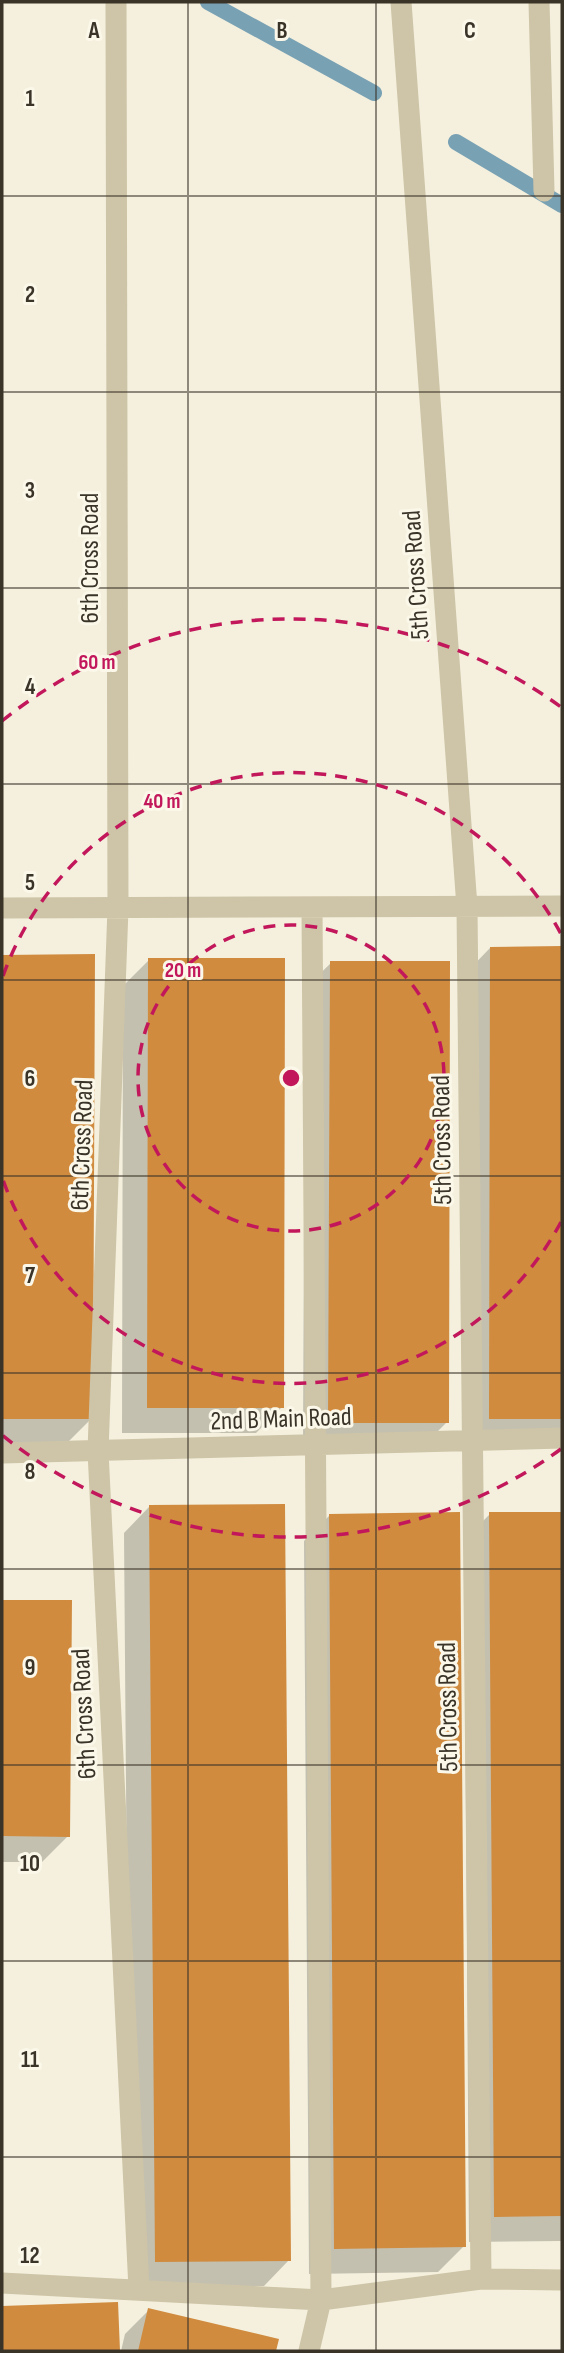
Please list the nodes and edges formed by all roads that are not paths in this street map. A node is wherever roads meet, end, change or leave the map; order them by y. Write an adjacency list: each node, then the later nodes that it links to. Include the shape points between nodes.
1 (116, 2): 9 (street, 6th Cross Road)
2 (401, 2): 7 (street, 5th Cross Road)
3 (539, 2): 4 (street)
4 (544, 191)
5 (562, 906): 7 (street)
6 (312, 907): 7 (street); 9 (street); 12 (street)
7 (467, 907): 11 (street, 5th Cross Road)
8 (2, 908): 9 (street)
9 (118, 908): 13 (street, 6th Cross Road)
10 (562, 1438): 11 (street, 2nd B Main Road)
11 (472, 1441): 12 (street, 2nd B Main Road); 15 (street, 5th Cross Road)
12 (317, 1445): 13 (street, 2nd B Main Road); 19 (street)
13 (98, 1451): 14 (street, 2nd B Main Road); 18 (street, 6th Cross Road)
14 (2, 1453)
15 (481, 2279): 16 (street); 19 (street)
16 (562, 2280)
17 (2, 2283): 18 (street)
18 (139, 2289): 19 (street)
19 (321, 2300): 20 (street)
20 (309, 2351)

